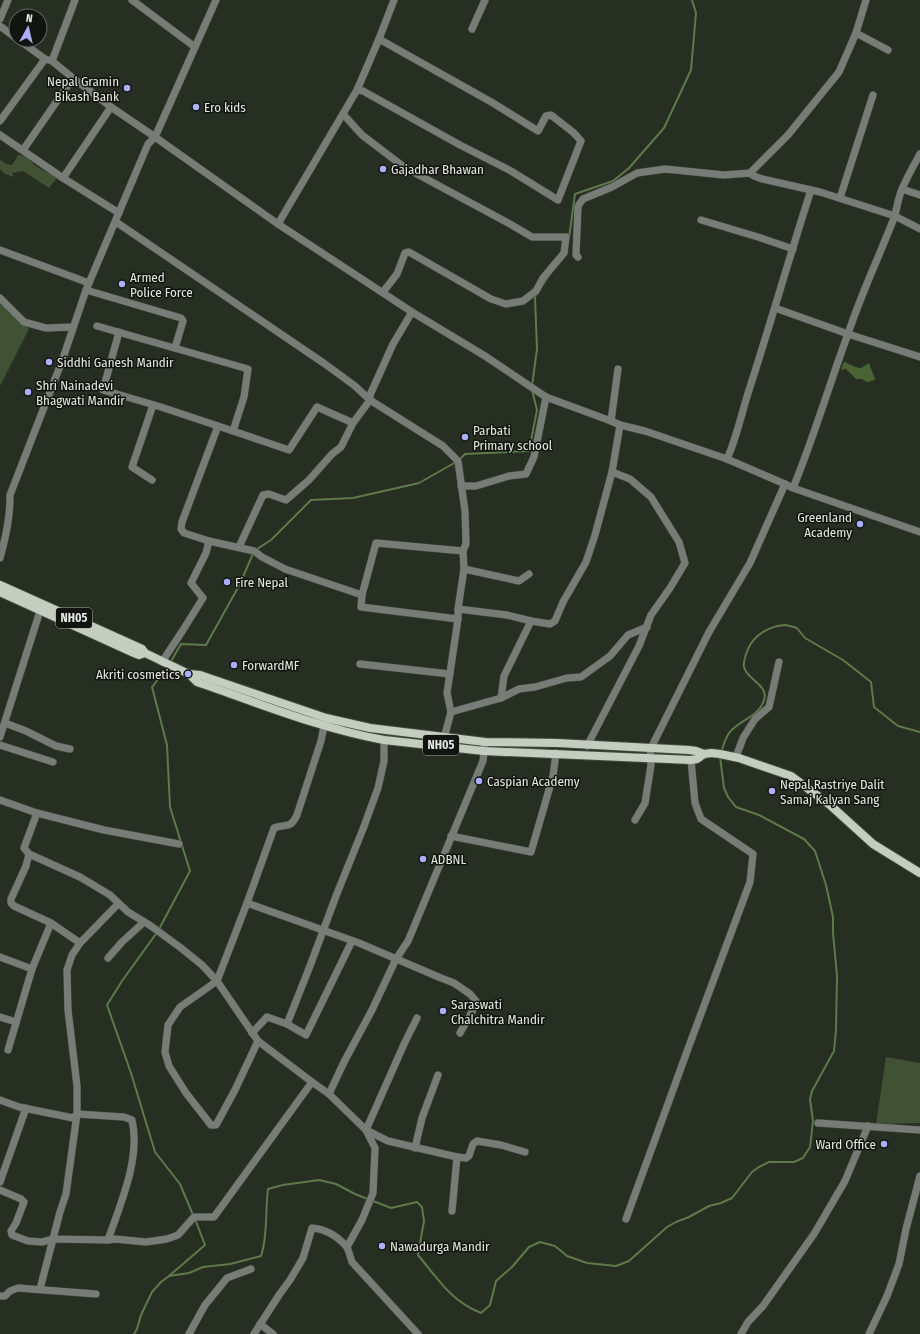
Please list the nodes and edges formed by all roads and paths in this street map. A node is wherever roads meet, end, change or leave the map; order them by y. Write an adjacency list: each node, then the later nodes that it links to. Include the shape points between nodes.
1 (8, 0): 8 (street)
2 (75, 0): 16 (street)
3 (132, 0): 12 (street)
4 (216, 0): 12 (street)
5 (394, 0): 11 (street)
6 (485, 0): 9 (street)
7 (866, 0): 10 (street)
8 (0, 19)
9 (472, 29)
10 (856, 33): 14 (street); 27 (street, via 839,72 788,135)
11 (379, 39): 18 (street); 18 (street, via 487,99 538,131 546,116 551,115 574,133 580,141 558,200 511,171)
12 (195, 47): 24 (street)
13 (30, 48): 15 (street)
14 (888, 50)
15 (45, 59): 16 (street); 22 (street)
16 (52, 61): 17 (street)
17 (73, 78): 20 (street); 25 (street)
18 (357, 90): 21 (street)
19 (873, 95): 32 (street)
20 (111, 107): 24 (street); 28 (street)
21 (344, 114): 37 (street); 43 (street, via 362,135 404,167 532,237 566,237 564,253 543,278 536,291 523,300 506,304 491,298 409,252 405,253 397,274)
22 (0, 121)
23 (0, 135): 25 (street)
24 (156, 137): 33 (street, via 148,144); 37 (street)
25 (23, 150): 28 (street)
26 (920, 154): 29 (street)
27 (750, 173): 30 (street, via 762,179); 41 (street, via 724,175 665,169 637,173 583,199 578,206)
28 (63, 178): 33 (street)
29 (902, 189): 31 (street); 34 (street)
30 (811, 190): 32 (street); 39 (street)
31 (920, 196)
32 (840, 198): 34 (street)
33 (119, 213): 36 (street)
34 (895, 216): 38 (street); 50 (street)
35 (701, 220): 39 (street)
36 (116, 222): 42 (street); 55 (street, via 325,364)
37 (278, 224): 43 (street)
38 (920, 229)
39 (792, 249): 45 (street)
40 (0, 250): 42 (street)
41 (578, 257)
42 (88, 286): 48 (street); 51 (street, via 181,318 183,321)
43 (383, 292): 46 (street)
44 (0, 298): 48 (street, via 24,322 46,328)
45 (775, 308): 50 (street); 62 (street, via 740,416 734,444)
46 (412, 312): 54 (street); 55 (street, via 393,344)
47 (97, 326): 49 (street)
48 (73, 327): 72 (street, via 10,495 10,516)
49 (119, 332): 51 (street); 56 (street, via 103,390)
50 (848, 334): 52 (street); 67 (street)
51 (175, 348): 61 (street, via 248,369 244,397)
52 (920, 357)
53 (618, 370): 57 (street)
54 (546, 397): 57 (street); 66 (street, via 534,457 526,474 509,476 476,486)
55 (370, 400): 58 (street); 66 (street, via 443,446 458,461)
56 (154, 405): 60 (street); 64 (street, via 132,467)
57 (611, 421): 59 (street)
58 (353, 424): 61 (street, via 318,407 289,450); 70 (street, via 341,447 286,500 269,494 263,495)
59 (620, 425): 62 (street); 63 (street)
60 (218, 426): 61 (street); 69 (street, via 181,529 184,533)
61 (233, 430)
62 (727, 459): 65 (street)
63 (612, 472): 81 (street, via 586,562 555,621 550,624); 82 (street, via 630,479 651,497 678,542 685,563 651,614)
64 (152, 480)
65 (785, 484): 67 (street); 98 (street, via 750,563 709,632)
66 (461, 486): 71 (street, via 466,537)
67 (793, 488): 68 (street)
68 (920, 532)
69 (209, 541): 70 (street); 84 (street, via 191,583 202,598)
70 (239, 548): 77 (street, via 254,552 285,569)
71 (463, 551): 73 (street); 77 (street, via 376,542)
72 (0, 558)
73 (464, 569): 74 (street, via 520,581); 78 (street)
74 (529, 574)
75 (0, 585): 83 (main road, NH05, via 142,649)
76 (0, 592): 79 (main road, NH05)
77 (362, 595): 80 (street, via 361,607)
78 (458, 609): 80 (street); 81 (street, via 507,615)
79 (40, 611): 83 (main road, NH05, via 134,653); 91 (street)
80 (458, 619): 87 (street)
81 (531, 621): 88 (street, via 504,676)
82 (647, 627): 88 (street, via 628,635 610,656 581,677 519,689); 97 (street)
83 (145, 654): 84 (main road, NH05)
84 (164, 662): 90 (main road, NH05, via 188,674 200,675)
85 (779, 662): 103 (street, via 769,707 755,719 743,738)
86 (360, 664): 87 (street)
87 (450, 674): 89 (street, via 447,693)
88 (501, 698): 89 (street)
89 (450, 712): 93 (street)
90 (325, 722): 93 (main road, NH05); 94 (main road, NH05); 113 (street, via 297,815 288,826 274,828)
91 (5, 723): 92 (street); 99 (street, via 56,746)
92 (0, 734)
93 (444, 738): 96 (main road, NH05)
94 (384, 740): 96 (main road, NH05); 117 (street, via 384,761 378,788)
95 (0, 745): 105 (street)
96 (484, 746): 97 (main road, NH05); 100 (main road, NH05); 109 (street, via 483,761)
97 (587, 746): 98 (main road, NH05)
98 (651, 748): 101 (main road, NH05, via 696,751); 102 (street)
99 (70, 749)
100 (556, 753): 102 (main road, NH05); 109 (street, via 531,852)
101 (704, 754): 103 (main road, NH05); 104 (main road, NH05)
102 (650, 757): 104 (main road, NH05); 108 (street, via 645,803)
103 (736, 757): 112 (main road, NH05, via 791,776 830,805 873,844)
104 (691, 760): 150 (street, via 695,803 701,819 753,854 750,882)
105 (54, 762)
106 (0, 800): 107 (street)
107 (37, 813): 110 (street, via 104,830); 111 (street, via 24,848)
108 (635, 820)
109 (451, 836): 122 (street, via 408,941)
110 (179, 844)
111 (29, 854): 114 (street, via 80,877 110,895); 116 (street, via 10,903)
112 (920, 873)
113 (247, 903): 117 (street); 124 (street)
114 (118, 904): 115 (street); 119 (street)
115 (144, 922): 121 (street); 124 (street, via 181,948)
116 (51, 924): 119 (street); 123 (street)
117 (323, 930): 118 (street); 128 (street)
118 (352, 941): 122 (street); 128 (street, via 306,1035)
119 (80, 943): 138 (street, via 72,955 67,970)
120 (0, 957): 123 (street)
121 (108, 958)
122 (396, 959): 130 (street, via 454,983 470,994 476,1001); 135 (street)
123 (32, 970): 127 (street)
124 (217, 981): 129 (street); 131 (street, via 180,1007 168,1025 165,1052 169,1066 179,1082 211,1125 216,1125)
125 (0, 1017): 127 (street)
126 (417, 1018): 141 (street)
127 (16, 1022): 132 (street)
128 (287, 1024): 129 (street, via 267,1017)
129 (252, 1033): 131 (street)
130 (460, 1033)
131 (258, 1041): 134 (street)
132 (8, 1050)
133 (438, 1075): 143 (street, via 422,1118)
134 (312, 1082): 135 (street); 152 (street, via 214,1217 194,1217 178,1235 167,1239 146,1242)
135 (329, 1094): 141 (street)
136 (0, 1100): 137 (street)
137 (26, 1108): 138 (street, via 73,1118); 147 (street)
138 (77, 1114): 151 (street, via 66,1194); 152 (street, via 128,1118 132,1122 132,1165)
139 (818, 1123): 140 (street)
140 (868, 1126): 142 (street); 163 (street, via 845,1181 814,1234)
141 (366, 1130): 143 (street, via 388,1141); 153 (street, via 376,1148 373,1194)
142 (920, 1130)
143 (415, 1148): 145 (street)
144 (525, 1152): 145 (street, via 477,1141 473,1144 469,1156)
145 (457, 1157): 149 (street)
146 (920, 1176): 164 (street, via 899,1264)
147 (0, 1182)
148 (0, 1190): 151 (street, via 24,1202 11,1230 12,1235 28,1241 42,1242)
149 (452, 1211)
150 (626, 1219)
151 (54, 1239): 152 (street); 155 (street)
152 (108, 1240)
153 (347, 1247): 158 (street, via 332,1234 312,1228 303,1258); 162 (street, via 352,1262)
154 (251, 1269): 159 (street, via 227,1278 205,1305)
155 (40, 1289): 156 (street); 157 (street, via 18,1288 5,1296)
156 (96, 1294)
157 (0, 1296)
158 (260, 1324): 160 (street); 161 (street)
159 (189, 1334)
160 (254, 1334)
161 (273, 1334)
162 (418, 1334)
163 (741, 1334)
164 (869, 1334)

